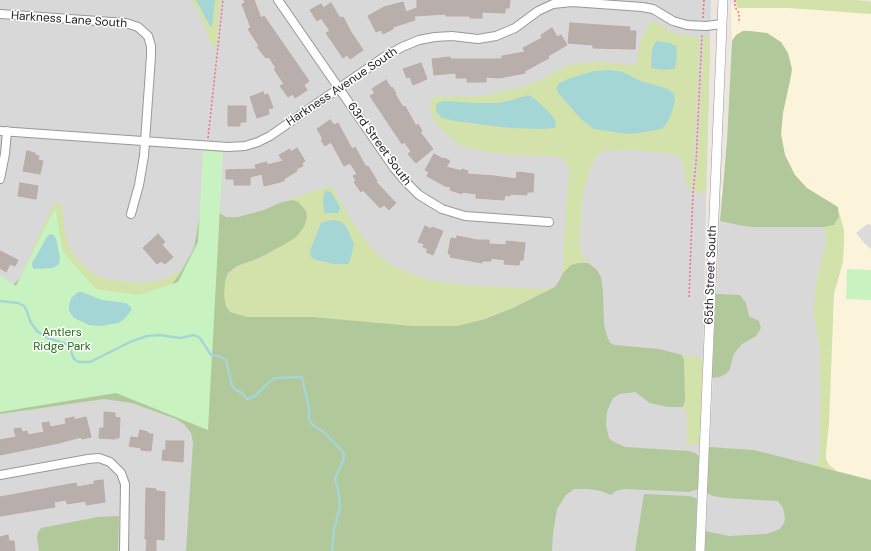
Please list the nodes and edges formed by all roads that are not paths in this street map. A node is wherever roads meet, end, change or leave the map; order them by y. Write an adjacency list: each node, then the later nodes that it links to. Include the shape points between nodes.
1 (278, 0): 5 (street, 63rd Street South)
2 (723, 0): 4 (street, 65th Street South)
3 (0, 14): 7 (street, Harkness Lane South, via 124,23 142,30 149,38 151,49)
4 (722, 24): 5 (street, Harkness Avenue South, via 687,25 642,7 557,3 545,6 518,26 496,36 444,36 415,41 391,53); 13 (street, 65th Street South)
5 (339, 88): 7 (street, Harkness Avenue South, via 270,136 250,145 228,147); 10 (street, 63rd Street South, via 401,178 425,199 465,216)
6 (3, 131): 7 (street, Harkness Avenue South); 8 (street, via 5,154)
7 (145, 141): 9 (street, Harkness Lane South, via 141,179)
8 (0, 179)
9 (131, 214)
10 (549, 222)
11 (0, 476): 12 (street, via 88,458 99,458 111,463 121,473 125,484)
12 (124, 551)
13 (700, 551)

